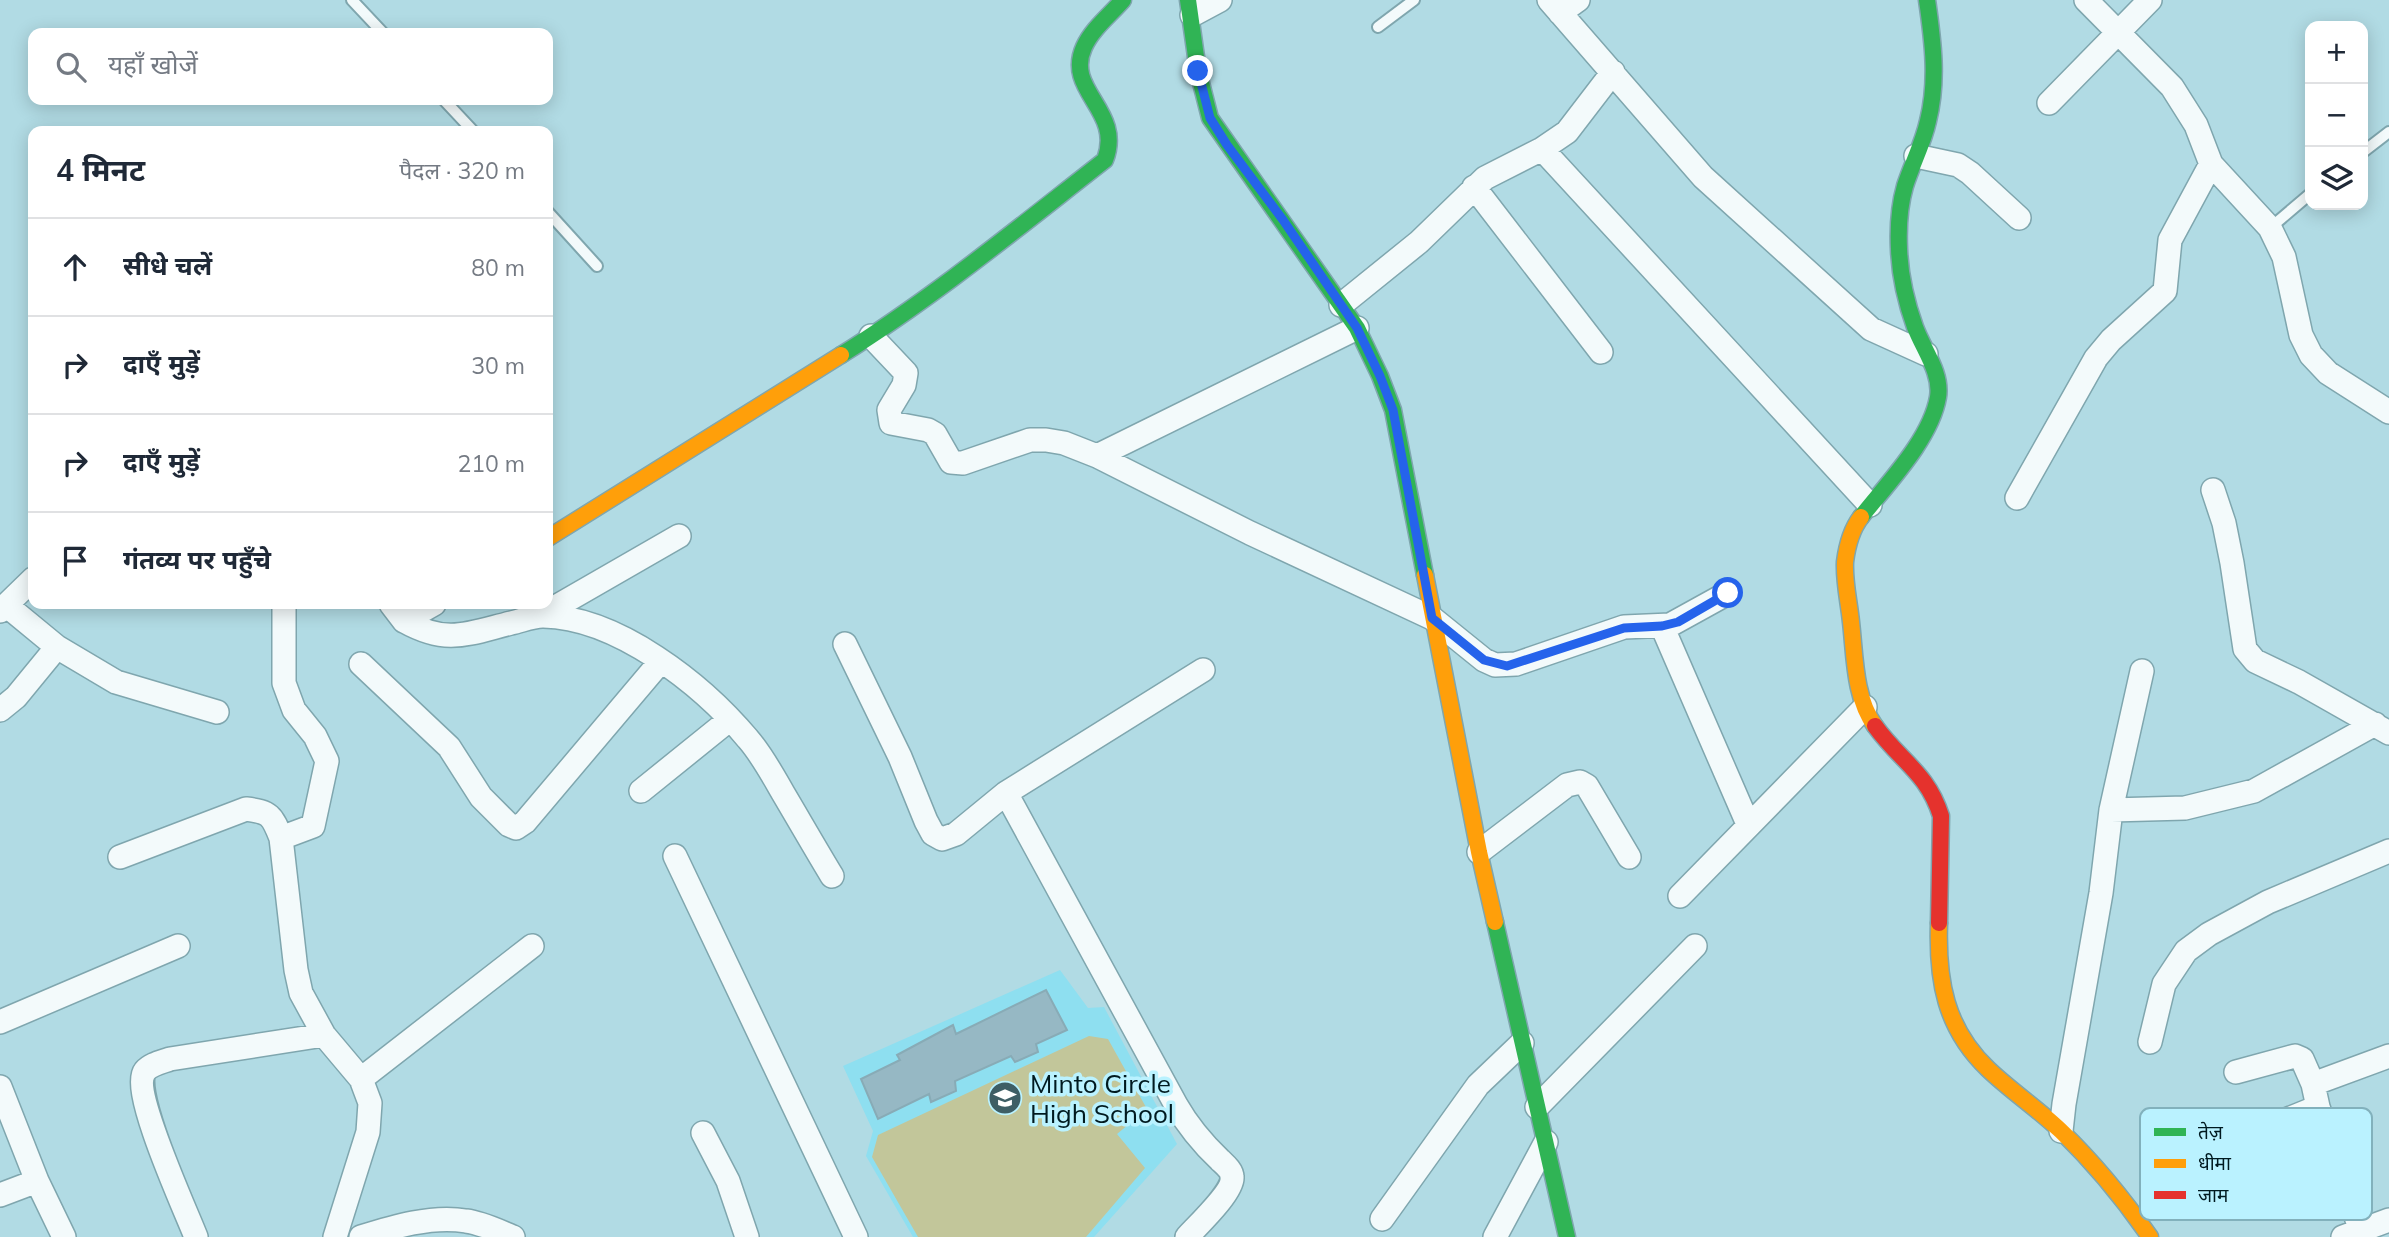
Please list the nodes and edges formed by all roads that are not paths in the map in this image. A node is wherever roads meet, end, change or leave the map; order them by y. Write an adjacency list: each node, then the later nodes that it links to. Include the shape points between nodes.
1 (352, 0): 11 (lane)
2 (1123, 0): 30 (street, via 1085,45 1079,60 1080,78 1106,122 1111,142 1105,160)
3 (1220, 0): 9 (street)
4 (1414, 0): 10 (lane)
5 (1927, 0): 20 (street, via 1936,66 1928,123)
6 (2086, 0): 12 (street)
7 (2150, 0): 12 (street)
8 (1562, 4): 13 (street)
9 (1190, 7): 28 (street, via 1210,118)
10 (1378, 27)
11 (378, 28)
12 (2119, 34): 14 (street); 21 (street, via 2184,103)
13 (1613, 72): 19 (street, via 1578,119); 32 (street, via 1703,177 1871,330)
14 (2049, 103)
15 (449, 105): 16 (lane)
16 (468, 126)
17 (2389, 132): 18 (lane)
18 (2368, 148)
19 (1542, 149): 22 (street, via 1498,169); 37 (street)
20 (1916, 156): 25 (street, via 1958,165); 32 (street, via 1902,198 1899,248 1901,274)
21 (2211, 164): 26 (street); 36 (street, via 2170,240 2165,291 2096,358)
22 (1474, 187): 28 (street, via 1419,242); 31 (street)
23 (2305, 198): 26 (lane)
24 (553, 218): 27 (lane)
25 (2019, 218)
26 (2270, 228): 33 (street, via 2284,257 2301,335 2311,355 2328,373)
27 (597, 266)
28 (1341, 305): 29 (street)
29 (1357, 328): 34 (street); 48 (street, via 1393,410)
30 (871, 336): 34 (street, via 905,373 904,385 889,410 891,423 929,430 951,462 963,463 1021,443 1046,440); 38 (street)
31 (1601, 352)
32 (1926, 354): 37 (street, via 1937,377 1939,396 1933,415)
33 (2389, 412)
34 (1097, 456): 48 (street)
35 (2214, 490): 60 (street, via 2248,654 2255,662)
36 (2017, 498)
37 (1870, 505): 56 (street, via 1854,527 1845,567)
38 (553, 535)
39 (678, 536): 43 (street)
40 (28, 584): 42 (street)
41 (1728, 593): 49 (street, via 1678,622)
42 (3, 608): 51 (street)
43 (553, 608)
44 (284, 609): 65 (street, via 284,683 295,710 324,750 327,768 313,826)
45 (552, 609): 47 (street)
46 (398, 612): 47 (street, via 422,631 440,636 458,636)
47 (540, 616): 52 (street, via 599,626)
48 (1432, 618): 49 (street, via 1484,660 1507,666 1624,628); 67 (street)
49 (1662, 626): 64 (street)
50 (845, 644): 62 (street, via 933,834 942,839 956,834)
51 (57, 647): 57 (street); 58 (street, via 116,682)
52 (661, 661): 53 (street, via 516,828 481,797 450,747); 59 (street)
53 (361, 664)
54 (1203, 670): 62 (street)
55 (2142, 671): 63 (street)
56 (1865, 707): 64 (street); 87 (street, via 1873,724 1926,780 1937,799 1941,816 1938,955 1950,1013 1964,1043 1988,1069)
57 (0, 710)
58 (217, 712)
59 (729, 720): 61 (street); 71 (street, via 764,760)
60 (2382, 729): 63 (street, via 2254,791 2185,807)
61 (640, 792)
62 (1006, 793): 102 (street, via 1182,1115 1232,1177 1231,1186)
63 (2111, 810): 87 (street)
64 (1748, 824): 72 (street)
65 (281, 838): 69 (street, via 274,819 264,811 246,809); 77 (street, via 301,993)
66 (2389, 851): 78 (street, via 2268,902 2186,951 2164,984)
67 (1479, 852): 70 (street, via 1567,785 1580,782 1587,786); 79 (street)
68 (675, 856): 101 (street)
69 (120, 858)
70 (1629, 858)
71 (832, 876)
72 (1680, 895)
73 (178, 946): 76 (street)
74 (532, 946): 82 (street)
75 (1695, 946): 85 (street)
76 (0, 1022)
77 (324, 1035): 82 (street); 96 (street, via 170,1059 146,1070 142,1080 148,1114)
78 (2150, 1042)
79 (1522, 1043): 85 (street); 92 (street, via 1478,1085)
80 (2389, 1056): 83 (street)
81 (2236, 1072): 83 (street, via 2298,1057)
82 (361, 1079): 97 (street, via 371,1116)
83 (2314, 1084): 86 (street)
84 (0, 1087): 90 (street)
85 (1537, 1107): 89 (street)
86 (2318, 1107)
87 (2061, 1131): 105 (street)
88 (703, 1133): 100 (street, via 728,1181)
89 (1546, 1142): 103 (street); 104 (street)
90 (37, 1181): 91 (street); 95 (street)
91 (0, 1195)
92 (1382, 1219)
93 (2389, 1220): 94 (street)
94 (2352, 1234)
95 (64, 1237)
96 (196, 1237)
97 (335, 1237)
98 (361, 1237): 99 (street, via 390,1228 464,1220)
99 (513, 1237)
100 (747, 1237)
101 (856, 1237)
102 (1187, 1237)
103 (1495, 1237)
104 (1567, 1237)
105 (2150, 1237)

